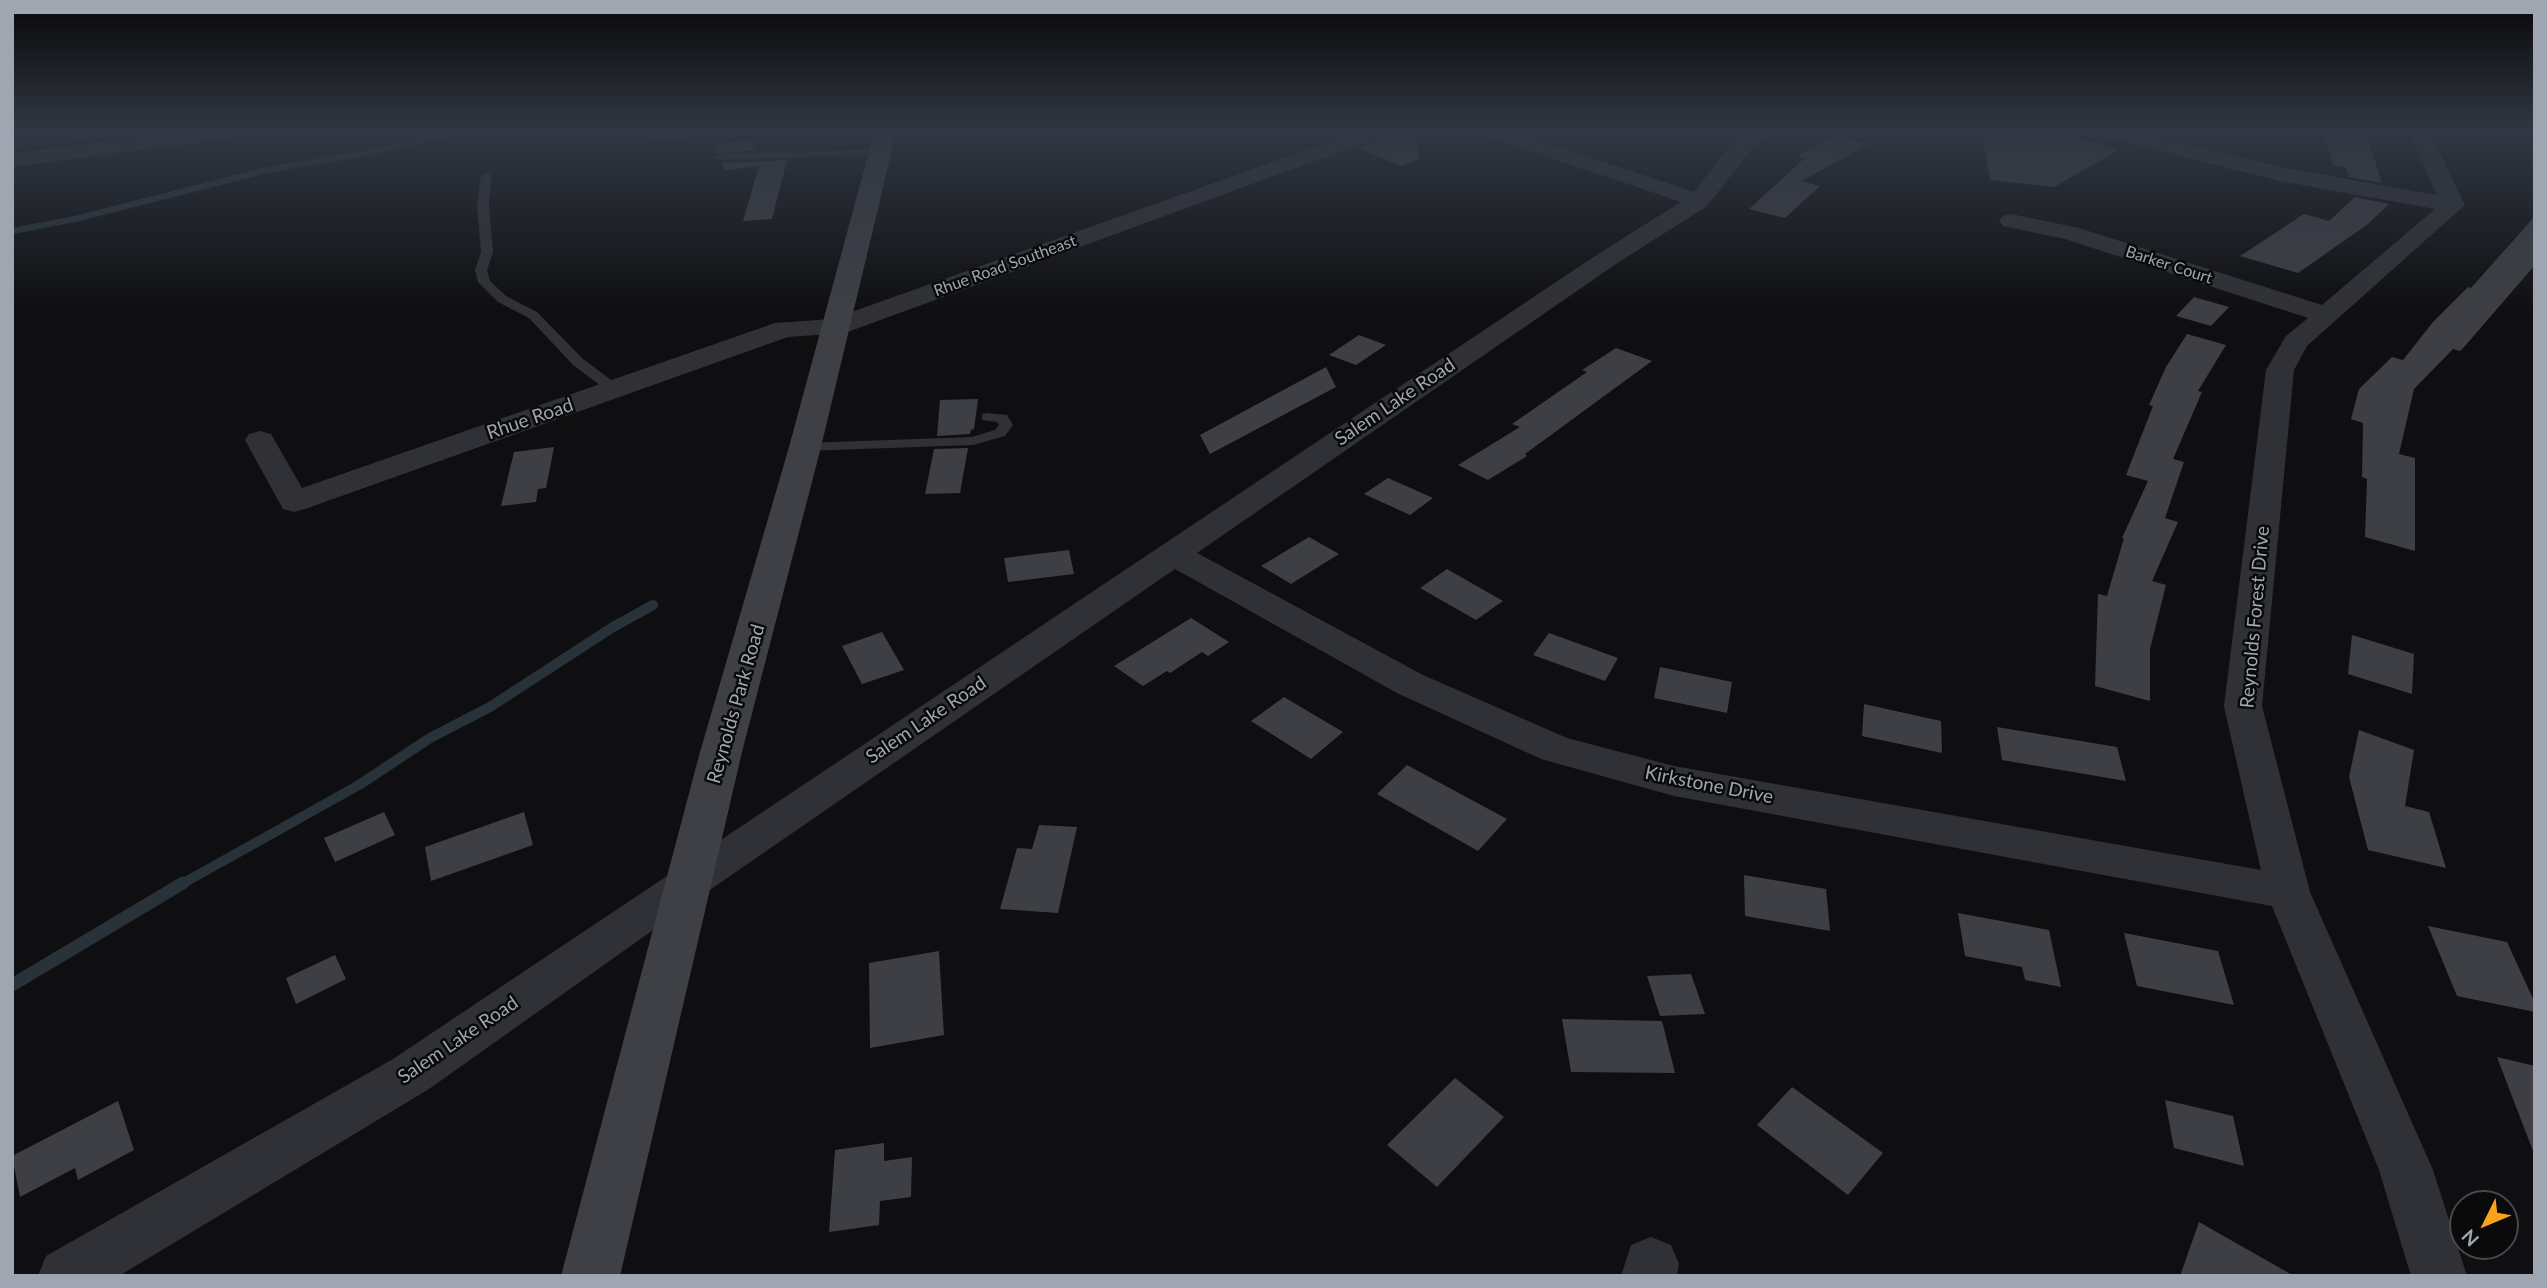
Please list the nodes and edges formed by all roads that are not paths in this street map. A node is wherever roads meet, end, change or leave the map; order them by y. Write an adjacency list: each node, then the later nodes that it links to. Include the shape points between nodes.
1 (485, 193): 13 (lane, via 484,282 502,299 533,315 578,362)
2 (869, 193): 12 (main road, Reynolds Park Road)
3 (1206, 193): 12 (street, Rhue Road Southeast)
4 (1676, 193): 8 (street)
5 (1705, 193): 8 (street, Salem Lake Road)
6 (2387, 193): 9 (street)
7 (2448, 193): 9 (street)
8 (1699, 201): 17 (street, Salem Lake Road)
9 (2453, 205): 11 (street, Reynolds Forest Drive)
10 (2011, 222): 11 (street, Barker Court, via 2070,233)
11 (2326, 315): 19 (street, Reynolds Forest Drive, via 2295,342 2280,370 2243,706)
12 (835, 327): 13 (street, Rhue Road, via 785,329); 16 (main road, Reynolds Park Road)
13 (614, 389): 15 (street, Rhue Road, via 294,502)
14 (987, 417): 16 (lane, via 1002,418 1006,425 1000,433 973,441)
15 (260, 440)
16 (805, 447): 18 (main road, Reynolds Park Road)
17 (1172, 554): 18 (street, Salem Lake Road); 19 (street, Kirkstone Drive, via 1410,684 1555,750 1674,781)
18 (688, 882): 20 (street, Salem Lake Road, via 411,1074); 21 (main road, Reynolds Park Road)
19 (2287, 892): 22 (street, Reynolds Forest Drive, via 2406,1170)
20 (66, 1276)
21 (590, 1276)
22 (2440, 1276)

